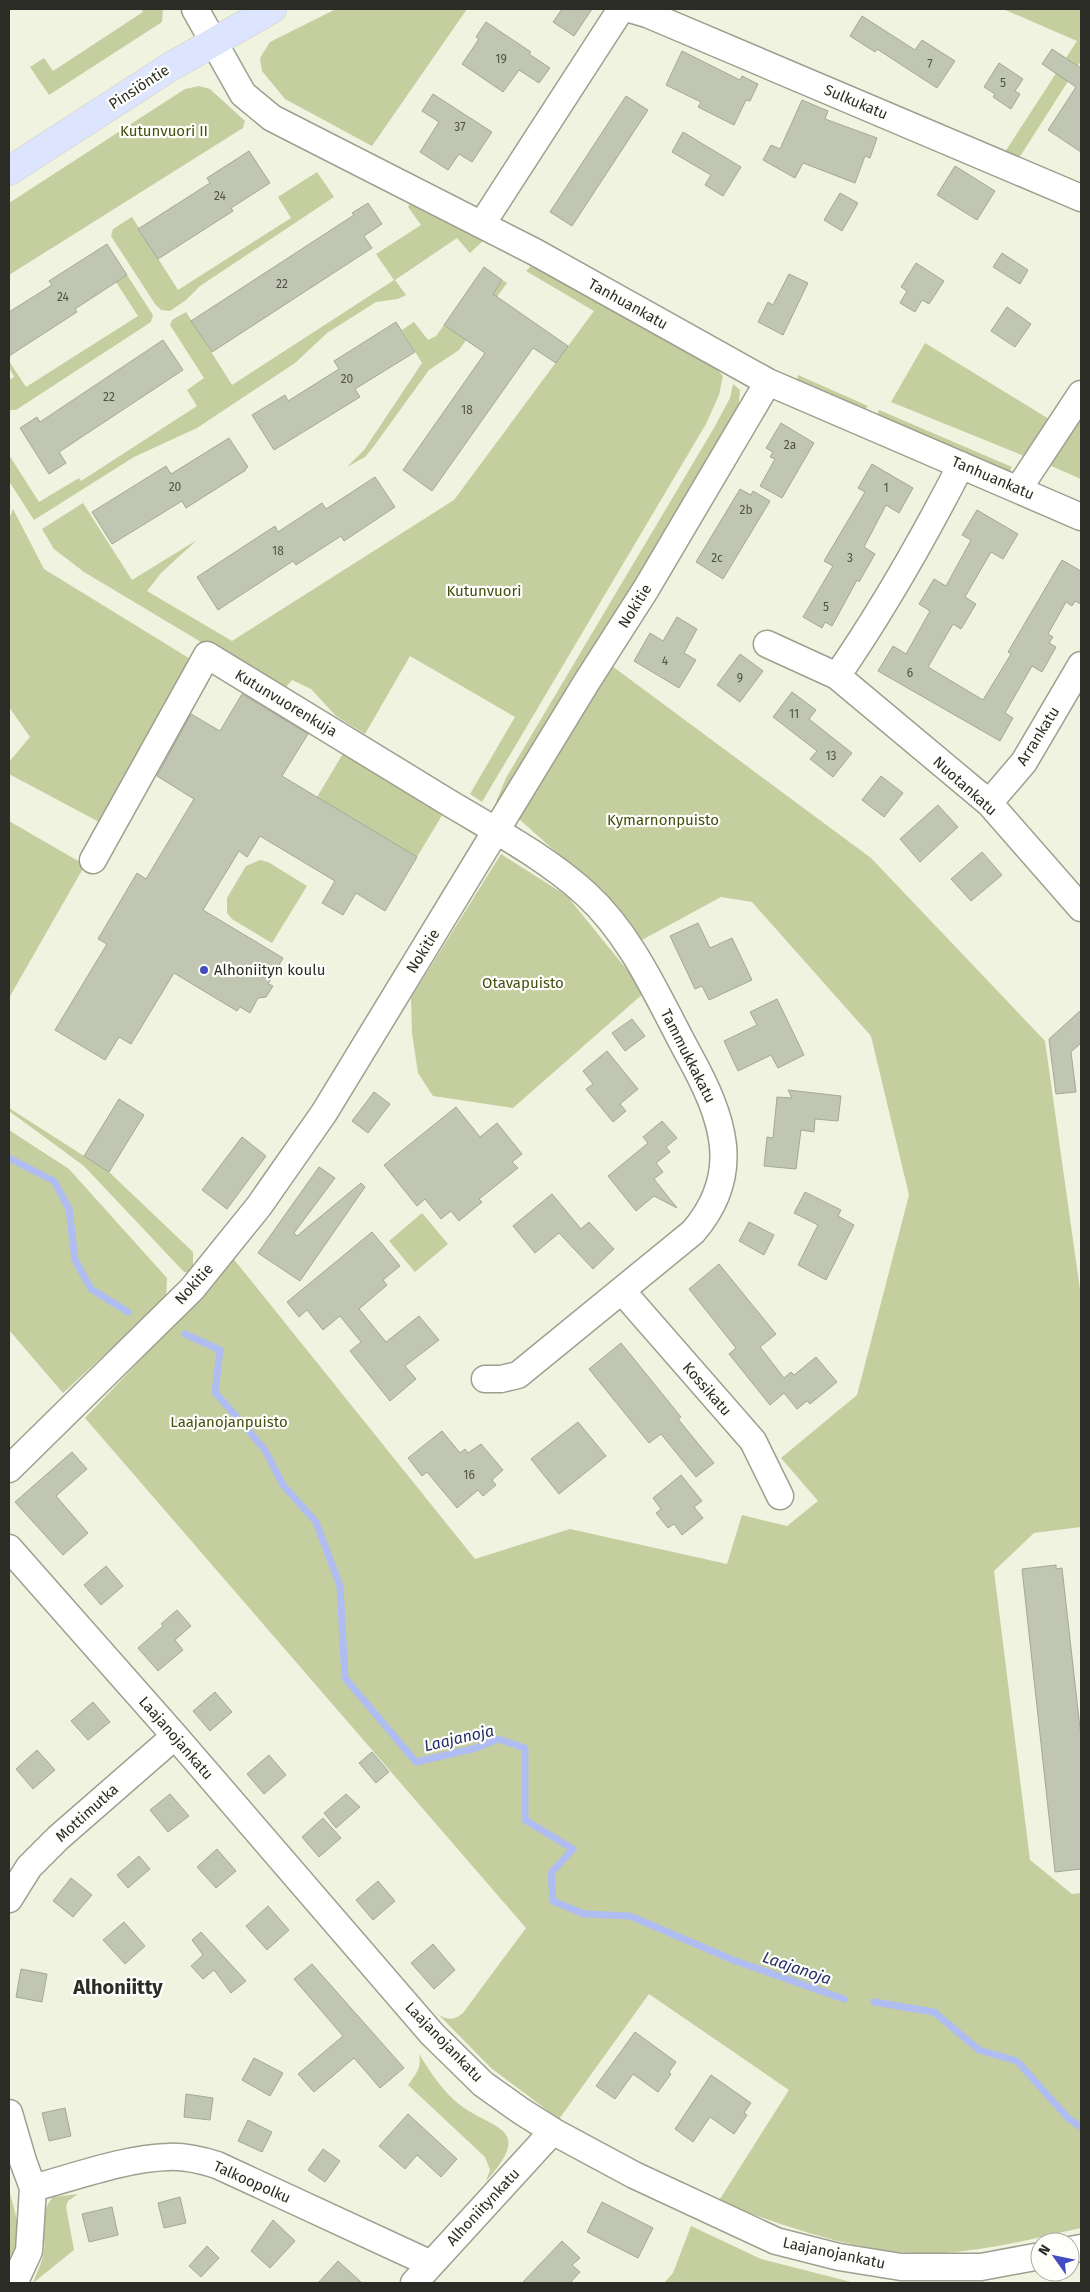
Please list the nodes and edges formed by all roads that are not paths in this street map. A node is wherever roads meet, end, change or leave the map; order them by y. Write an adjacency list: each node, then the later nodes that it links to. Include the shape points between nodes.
1 (195, 9): 5 (street, Tanhuankatu)
2 (272, 9): 5 (main road, Pinsiöntie)
3 (621, 9): 8 (street)
4 (630, 9): 7 (street, Sulkukatu)
5 (213, 41): 6 (main road, Pinsiöntie); 8 (street, Tanhuankatu, via 243,94 272,118)
6 (9, 170)
7 (1081, 198)
8 (482, 224): 9 (street, Tanhuankatu)
9 (768, 382): 11 (street, Tanhuankatu); 18 (street, Nokitie)
10 (1081, 394): 12 (street)
11 (961, 465): 12 (street, Tanhuankatu); 16 (street, via 923,539 877,617)
12 (1019, 488): 13 (street, Tanhuankatu)
13 (1081, 517)
14 (767, 644): 16 (street, Nuotankatu)
15 (1081, 665): 17 (street, Arrankatu, via 1024,762)
16 (837, 676): 17 (street, Nuotankatu)
17 (989, 803): 20 (street, Nuotankatu)
18 (498, 831): 19 (street, Kutunvuorenkuja, via 207,655); 21 (street, Tammukkakatu, via 524,846 587,894 627,942 713,1103 724,1161 716,1199 693,1232); 23 (street, Nokitie, via 324,1114 259,1206 192,1289)
19 (93, 860)
20 (1081, 908)
21 (622, 1291): 22 (street, Tammukkakatu, via 518,1375); 24 (street, Kossikatu, via 753,1441)
22 (485, 1379)
23 (9, 1469)
24 (780, 1496)
25 (9, 1548): 26 (street, Laajanojankatu)
26 (175, 1736): 27 (street, Mottimutka, via 28,1867); 29 (street, Laajanojankatu, via 432,2034 483,2084)
27 (9, 1899)
28 (9, 2113): 30 (street)
29 (553, 2131): 31 (street, Laajanojankatu, via 634,2175 776,2241 839,2257 901,2267 981,2267); 32 (street, Alhoniitynkatu)
30 (33, 2188): 32 (street, Talkoopolku, via 139,2160 192,2158 217,2165); 33 (street, via 29,2251)
31 (1030, 2258)
32 (431, 2264): 34 (street, Alhoniitynkatu)
33 (11, 2283)
34 (414, 2283)

